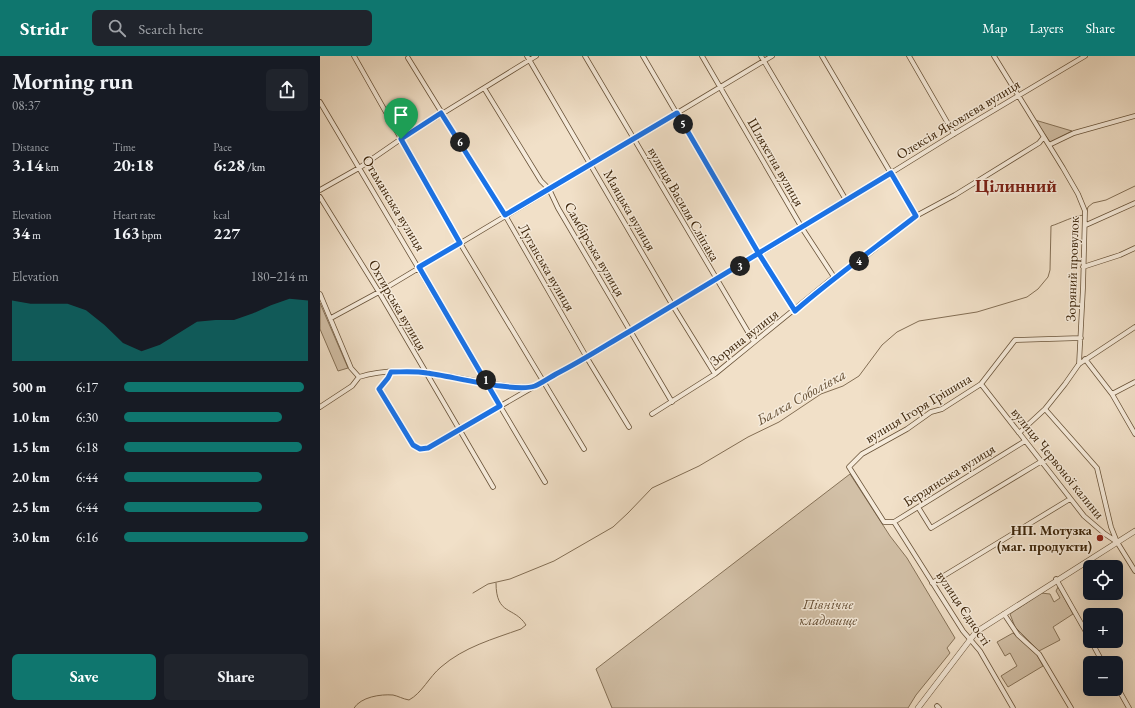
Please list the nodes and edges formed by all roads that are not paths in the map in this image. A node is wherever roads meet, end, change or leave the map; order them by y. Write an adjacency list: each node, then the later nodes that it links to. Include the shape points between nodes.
1 (354, 56): 25 (street)
2 (536, 56): 13 (street)
3 (585, 56): 23 (street, вулиця Василя Сліпака)
4 (643, 56): 20 (street)
5 (702, 56): 15 (street, Шляхетна вулиця)
6 (761, 56): 14 (street)
7 (772, 56): 14 (street)
8 (822, 56): 29 (street)
9 (909, 56): 22 (street)
10 (994, 56): 17 (street, Зоряний провулок)
11 (1085, 56): 17 (street, Олексія Яковлєва вулиця)
12 (408, 58): 19 (street, Луганська вулиця)
13 (528, 58): 16 (street); 27 (street, Маяцька вулиця)
14 (764, 61): 15 (street); 33 (street)
15 (720, 87): 20 (street); 38 (street, Шляхетна вулиця)
16 (484, 88): 19 (street); 30 (street, Самбірська вулиця, via 541,181)
17 (1017, 96): 22 (street, Олексія Яковлєва вулиця); 24 (street, Зоряний провулок)
18 (320, 102): 28 (street, Отаманська вулиця)
19 (441, 113): 25 (street); 35 (street, Луганська вулиця)
20 (677, 113): 23 (street); 41 (street)
21 (1135, 116): 26 (street, via 1074,133)
22 (954, 134): 29 (street, Олексія Яковлєва вулиця)
23 (634, 138): 27 (street); 45 (street, вулиця Василя Сліпака)
24 (1043, 138): 26 (street, Зоряний провулок); 36 (street, Зоряна вулиця, via 976,183)
25 (401, 139): 28 (street); 39 (street)
26 (1049, 145): 37 (street, Зоряний провулок, via 1078,194 1085,211)
27 (591, 164): 30 (street); 48 (street, Маяцька вулиця)
28 (359, 168): 31 (street); 42 (street, Отаманська вулиця)
29 (891, 173): 33 (street, Олексія Яковлєва вулиця); 36 (street)
30 (549, 189): 35 (street); 52 (street, Самбірська вулиця)
31 (320, 190)
32 (320, 197): 46 (street, Охтирська вулиця)
33 (846, 200): 38 (street, Олексія Яковлєва вулиця)
34 (1135, 203): 37 (street)
35 (505, 215): 39 (street); 55 (street, Луганська вулиця)
36 (916, 216): 44 (street, Зоряна вулиця, via 856,264)
37 (1086, 225): 43 (street, Зоряний провулок)
38 (802, 228): 41 (street, Олексія Яковлєва вулиця); 44 (street, Шляхетна вулиця)
39 (460, 243): 42 (street); 62 (street)
40 (1135, 248): 43 (street)
41 (759, 254): 45 (street, Олексія Яковлєва вулиця); 49 (street)
42 (419, 267): 46 (street); 64 (street, Отаманська вулиця)
43 (1083, 267): 53 (street, Зоряний провулок)
44 (834, 277): 49 (street, Зоряна вулиця)
45 (716, 280): 48 (street, Олексія Яковлєва вулиця); 54 (street, вулиця Василя Сліпака)
46 (379, 292): 50 (street); 59 (street, Охтирська вулиця)
47 (320, 294): 50 (street)
48 (673, 306): 52 (street, Олексія Яковлєва вулиця); 60 (street, Маяцька вулиця)
49 (795, 311): 54 (street, Зоряна вулиця)
50 (331, 318): 61 (street, via 351,368)
51 (1135, 327): 56 (street)
52 (630, 331): 55 (street, Олексія Яковлєва вулиця); 68 (street, Самбірська вулиця)
53 (1081, 338): 57 (street, Зоряний провулок); 65 (street, вулиця Ігоря Грішина, via 1015,340)
54 (754, 342): 60 (street, Зоряна вулиця)
55 (587, 358): 62 (street, Олексія Яковлєва вулиця); 73 (street, Луганська вулиця)
56 (1085, 359): 57 (street); 67 (street)
57 (1078, 364): 71 (street)
58 (391, 372): 59 (street); 61 (street); 74 (street, Олексія Яковлєва вулиця, via 379,389 416,448 425,449)
59 (425, 373): 64 (street); 74 (street, Охтирська вулиця)
60 (715, 374): 68 (street, Зоряна вулиця)
61 (359, 377): 70 (street, via 352,386)
62 (544, 381): 66 (street, Олексія Яковлєва вулиця); 78 (street)
63 (1135, 382): 67 (street)
64 (487, 383): 66 (street, via 522,388); 69 (street, Отаманська вулиця)
65 (981, 384): 75 (street, вулиця Червоної калини); 84 (street, вулиця Ігоря Грішина, via 942,410 931,412 862,454 849,467)
66 (535, 386): 69 (street, Олексія Яковлєва вулиця)
67 (1112, 394): 76 (street)
68 (672, 402): 72 (street, Зоряна вулиця)
69 (500, 406): 74 (street, Олексія Яковлєва вулиця); 80 (street, Отаманська вулиця)
70 (320, 407)
71 (1045, 409): 75 (street); 87 (street, via 1097,468 1111,528)
72 (652, 414)
73 (629, 426)
74 (460, 430): 81 (street, Охтирська вулиця)
75 (1019, 433): 77 (street, вулиця Червоної калини)
76 (1135, 434)
77 (1025, 441): 79 (street, вулиця Червоної калини); 83 (street, Бердянська вулиця)
78 (584, 449)
79 (1042, 461): 82 (street, вулиця Червоної калини); 83 (street, via 931,528)
80 (545, 482)
81 (493, 487)
82 (1070, 499): 87 (street, вулиця Червоної калини, via 1093,526); 90 (street)
83 (918, 508): 85 (street, Бердянська вулиця)
84 (884, 522): 85 (street, Бердянська вулиця)
85 (894, 522): 90 (street, вулиця Єдності)
86 (1135, 531): 87 (street)
87 (1117, 542): 88 (street, вулиця Червоної калини); 89 (street)
88 (1135, 571)
89 (1056, 579): 91 (street); 92 (street)
90 (932, 583): 93 (street, вулиця Єдності)
91 (1004, 614): 93 (street); 97 (street, via 1018,635 1039,654)
92 (1083, 626)
93 (970, 638): 95 (street); 96 (street, вулиця Єдності)
94 (1122, 696): 98 (street)
95 (918, 708)
96 (1013, 708)
97 (1071, 708)
98 (1129, 708)

